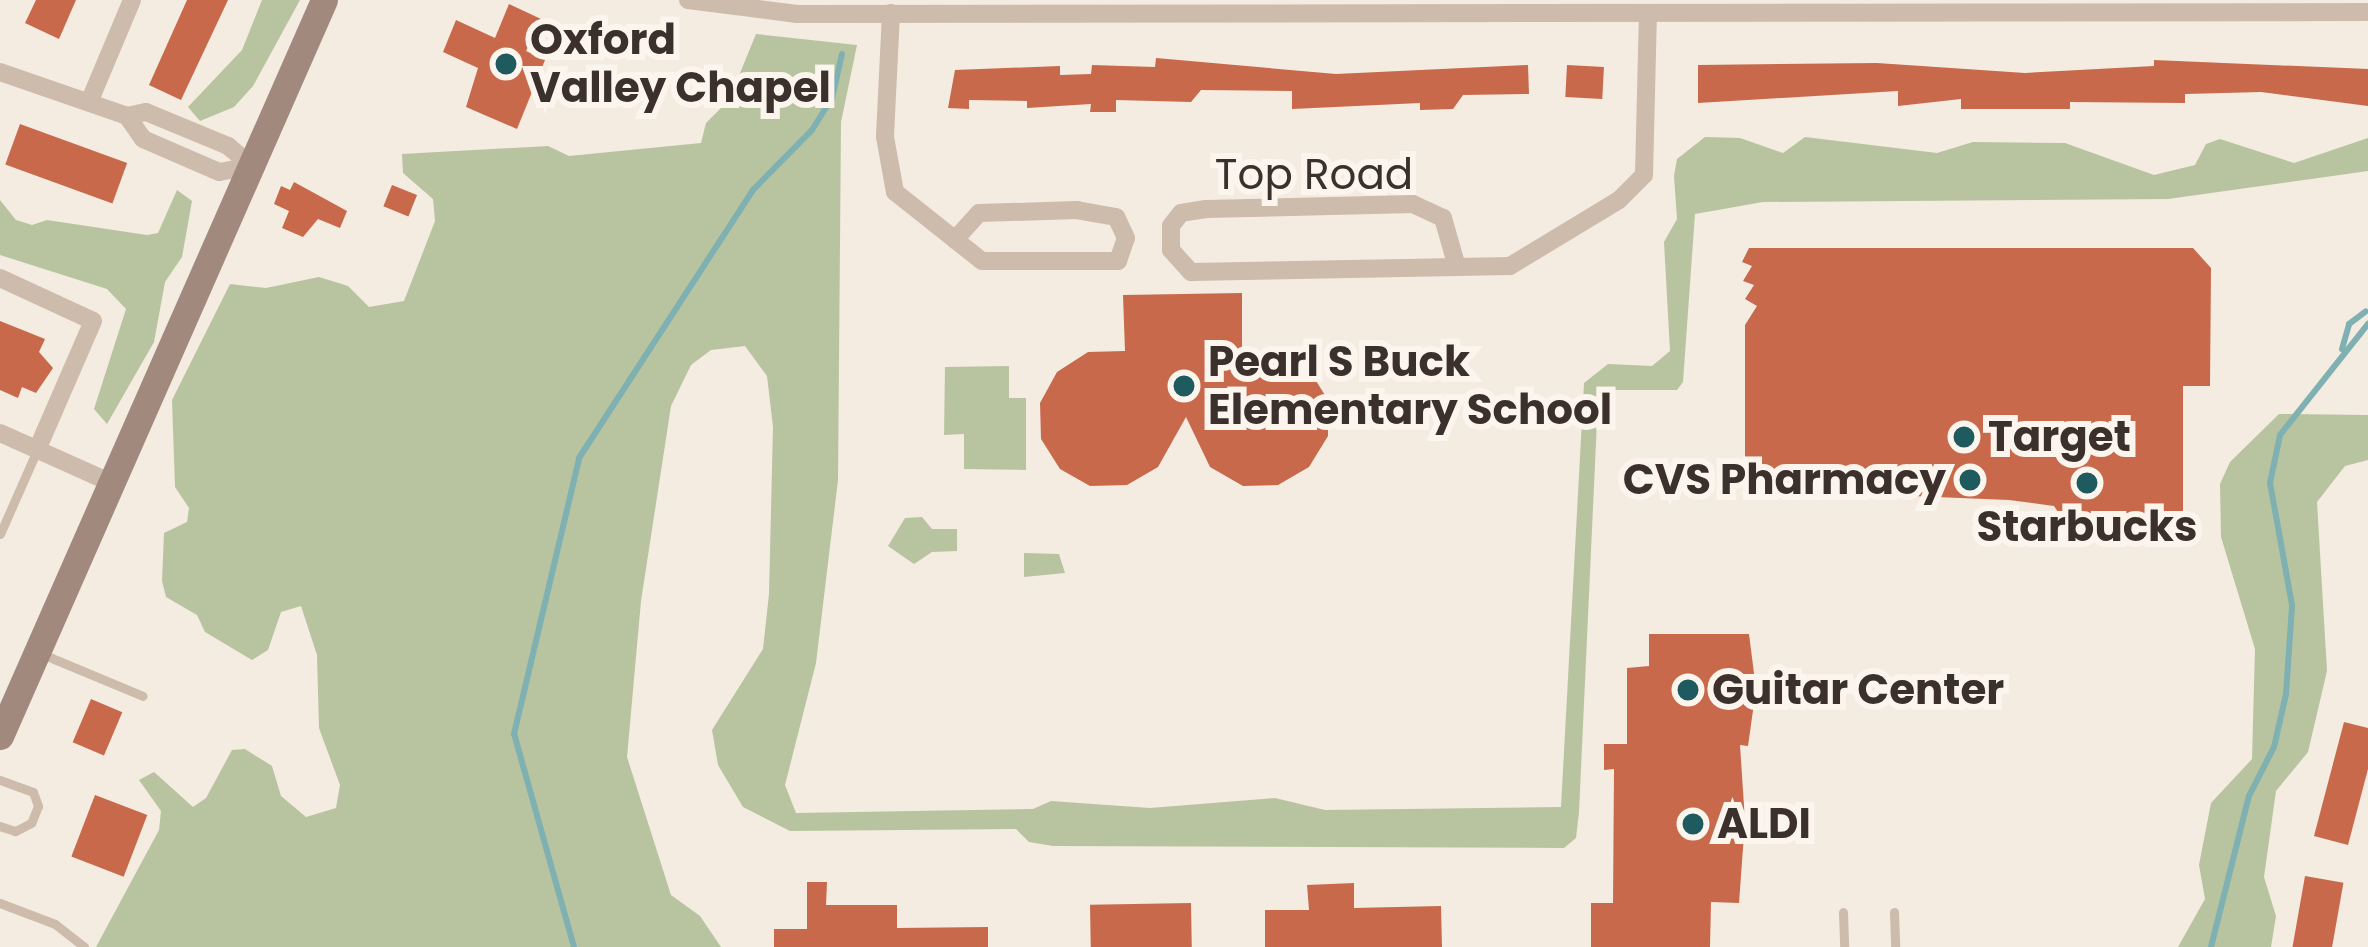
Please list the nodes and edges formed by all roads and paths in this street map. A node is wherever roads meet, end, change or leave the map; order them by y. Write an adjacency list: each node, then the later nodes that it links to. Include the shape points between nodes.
1 (131, 0): 9 (street)
2 (325, 0): 10 (main road)
3 (688, 0): 6 (street, via 776,13)
4 (1062, 6): 6 (street); 7 (street)
5 (2368, 12): 7 (street)
6 (891, 14): 11 (street, via 885,137 895,192)
7 (1648, 14): 12 (street, Top Road, via 1644,175 1619,200 1510,266)
8 (0, 72): 9 (street)
9 (90, 100): 10 (street, via 127,116 143,139 219,172)
10 (251, 166): 16 (main road)
11 (956, 240): 11 (street, via 982,261 1118,261 1126,238 1116,217 1077,210 979,213)
12 (1457, 267): 12 (street, Top Road, via 1443,218 1413,204 1206,209 1181,213 1171,226 1171,250 1192,272)
13 (0, 278): 15 (street, via 93,321)
14 (0, 433): 15 (street)
15 (37, 450): 16 (street); 17 (lane)
16 (112, 483): 18 (main road)
17 (0, 534)
18 (37, 652): 19 (lane); 20 (main road)
19 (142, 696)
20 (0, 736)
21 (0, 780): 22 (lane, via 33,792 31,824)
22 (0, 826)
23 (0, 903): 26 (lane, via 55,924)
24 (1843, 912): 27 (lane)
25 (1894, 912): 28 (lane)
26 (84, 947)
27 (1844, 947)
28 (1894, 947)

